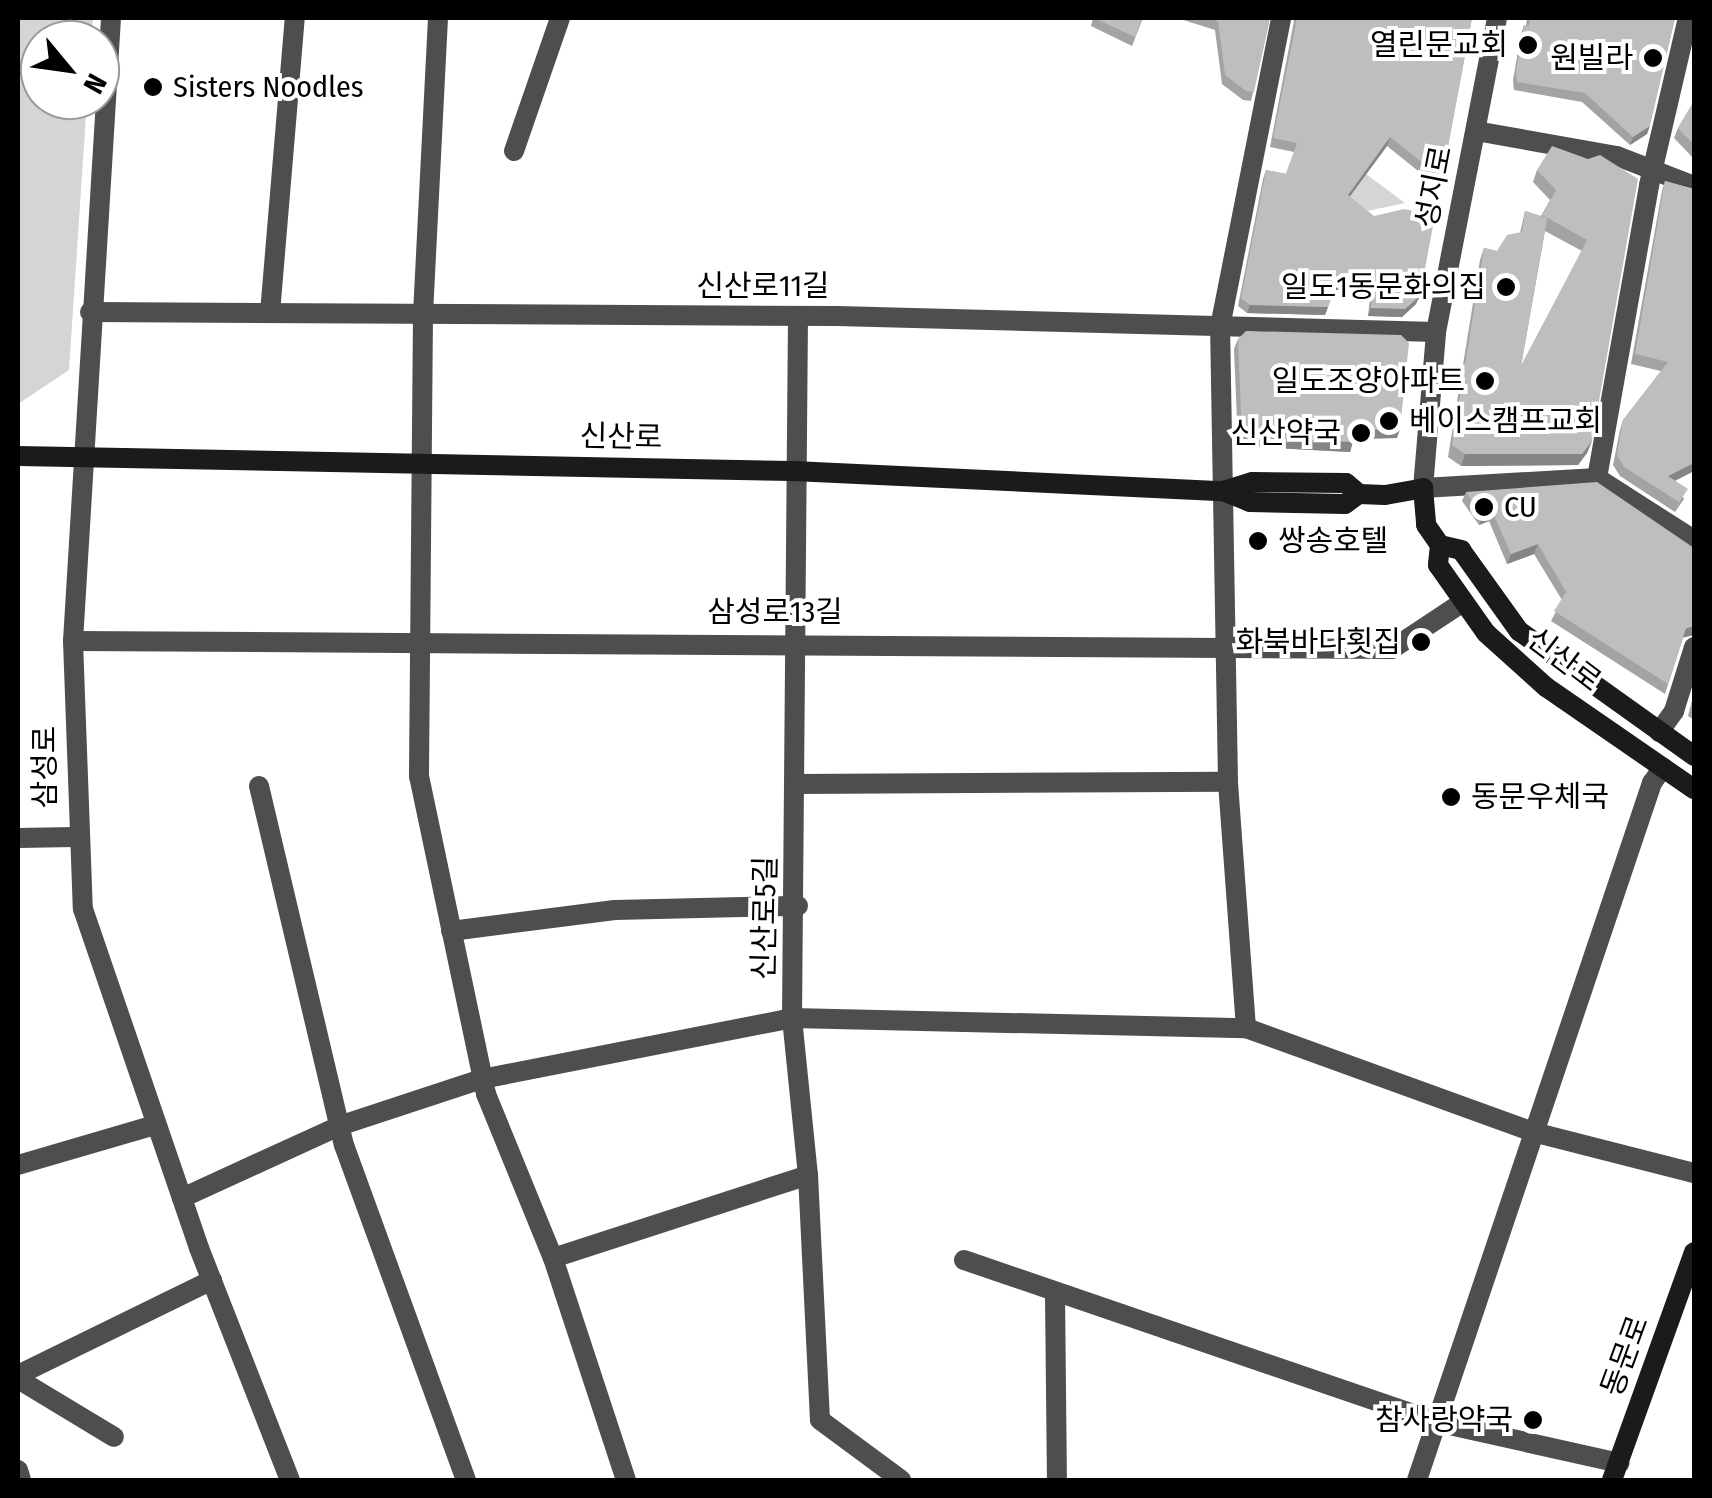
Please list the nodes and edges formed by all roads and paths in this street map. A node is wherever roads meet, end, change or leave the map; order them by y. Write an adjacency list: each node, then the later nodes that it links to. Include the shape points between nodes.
1 (111, 18): 12 (street, 삼성로)
2 (294, 18): 13 (street)
3 (438, 18): 14 (street)
4 (560, 18): 9 (street)
5 (1281, 18): 16 (street)
6 (1497, 18): 8 (street, 성지로)
7 (1688, 18): 10 (street)
8 (1476, 130): 10 (street); 17 (street, 성지로)
9 (514, 151)
10 (1654, 168): 11 (street); 22 (street)
11 (1694, 186)
12 (90, 312): 13 (street, 신산로11길); 18 (street, 삼성로)
13 (270, 313): 14 (street, 신산로11길)
14 (423, 314): 15 (street, 신산로11길); 20 (street)
15 (798, 316): 16 (street, 신산로11길); 21 (street, 신산로5길)
16 (1220, 327): 17 (street, 신산로11길); 24 (street)
17 (1436, 332): 23 (street, 성지로)
18 (80, 455): 19 (main road, 신산로); 20 (main road, 신산로); 28 (street, 삼성로)
19 (18, 456)
20 (424, 463): 21 (main road, 신산로); 29 (street)
21 (793, 471): 24 (main road, 신산로); 30 (street, 신산로5길)
22 (1597, 478): 23 (street); 25 (street)
23 (1424, 488): 24 (main road, 신산로, via 1359,494 1346,483 1271,482); 26 (main road, 신산로, via 1426,525)
24 (1223, 492): 32 (street)
25 (1694, 540)
26 (1440, 545): 27 (main road, 신산로, via 1438,565); 33 (main road, 신산로, via 1461,550 1518,632)
27 (1463, 602): 32 (street, 삼성로13길, via 1392,649); 35 (main road, 신산로, via 1516,664)
28 (73, 641): 29 (street, 삼성로13길); 40 (street, 삼성로)
29 (420, 642): 30 (street, 삼성로13길); 43 (street, via 418,776)
30 (795, 642): 32 (street, 삼성로13길); 37 (street, 신산로5길)
31 (1694, 647): 33 (street, via 1674,711)
32 (1226, 648): 36 (street)
33 (1659, 732): 34 (main road, 신산로)
34 (1694, 756)
35 (1663, 768): 39 (main road, 신산로); 49 (street)
36 (1228, 782): 37 (street); 45 (street)
37 (796, 784): 42 (street, 신산로5길)
38 (258, 786): 48 (street)
39 (1694, 789)
40 (76, 837): 41 (street); 47 (street, 삼성로, via 83,909)
41 (18, 838)
42 (798, 906): 43 (street, via 615,910); 44 (street, 신산로5길)
43 (451, 932): 46 (street)
44 (792, 1018): 45 (street); 46 (street); 52 (street, 신산로5길)
45 (1246, 1028): 49 (street)
46 (482, 1079): 48 (street); 55 (street)
47 (156, 1124): 50 (street); 53 (street, 삼성로)
48 (339, 1126): 53 (street); 66 (street)
49 (1533, 1132): 51 (street); 60 (street)
50 (18, 1165)
51 (1694, 1172)
52 (808, 1174): 55 (street); 68 (street, 신산로5길, via 820,1420)
53 (182, 1198): 57 (street, 삼성로)
54 (1694, 1252): 63 (main road, 동문로)
55 (553, 1258): 67 (street)
56 (964, 1260): 58 (street)
57 (212, 1280): 59 (street); 65 (street, 삼성로)
58 (1055, 1294): 60 (street); 69 (street)
59 (18, 1377): 61 (street)
60 (1436, 1422): 63 (street); 70 (street)
61 (114, 1436)
62 (18, 1470): 64 (street)
63 (1615, 1472)
64 (22, 1480)
65 (290, 1480)
66 (466, 1480)
67 (626, 1480)
68 (901, 1480)
69 (1058, 1480)
70 (1418, 1480)

